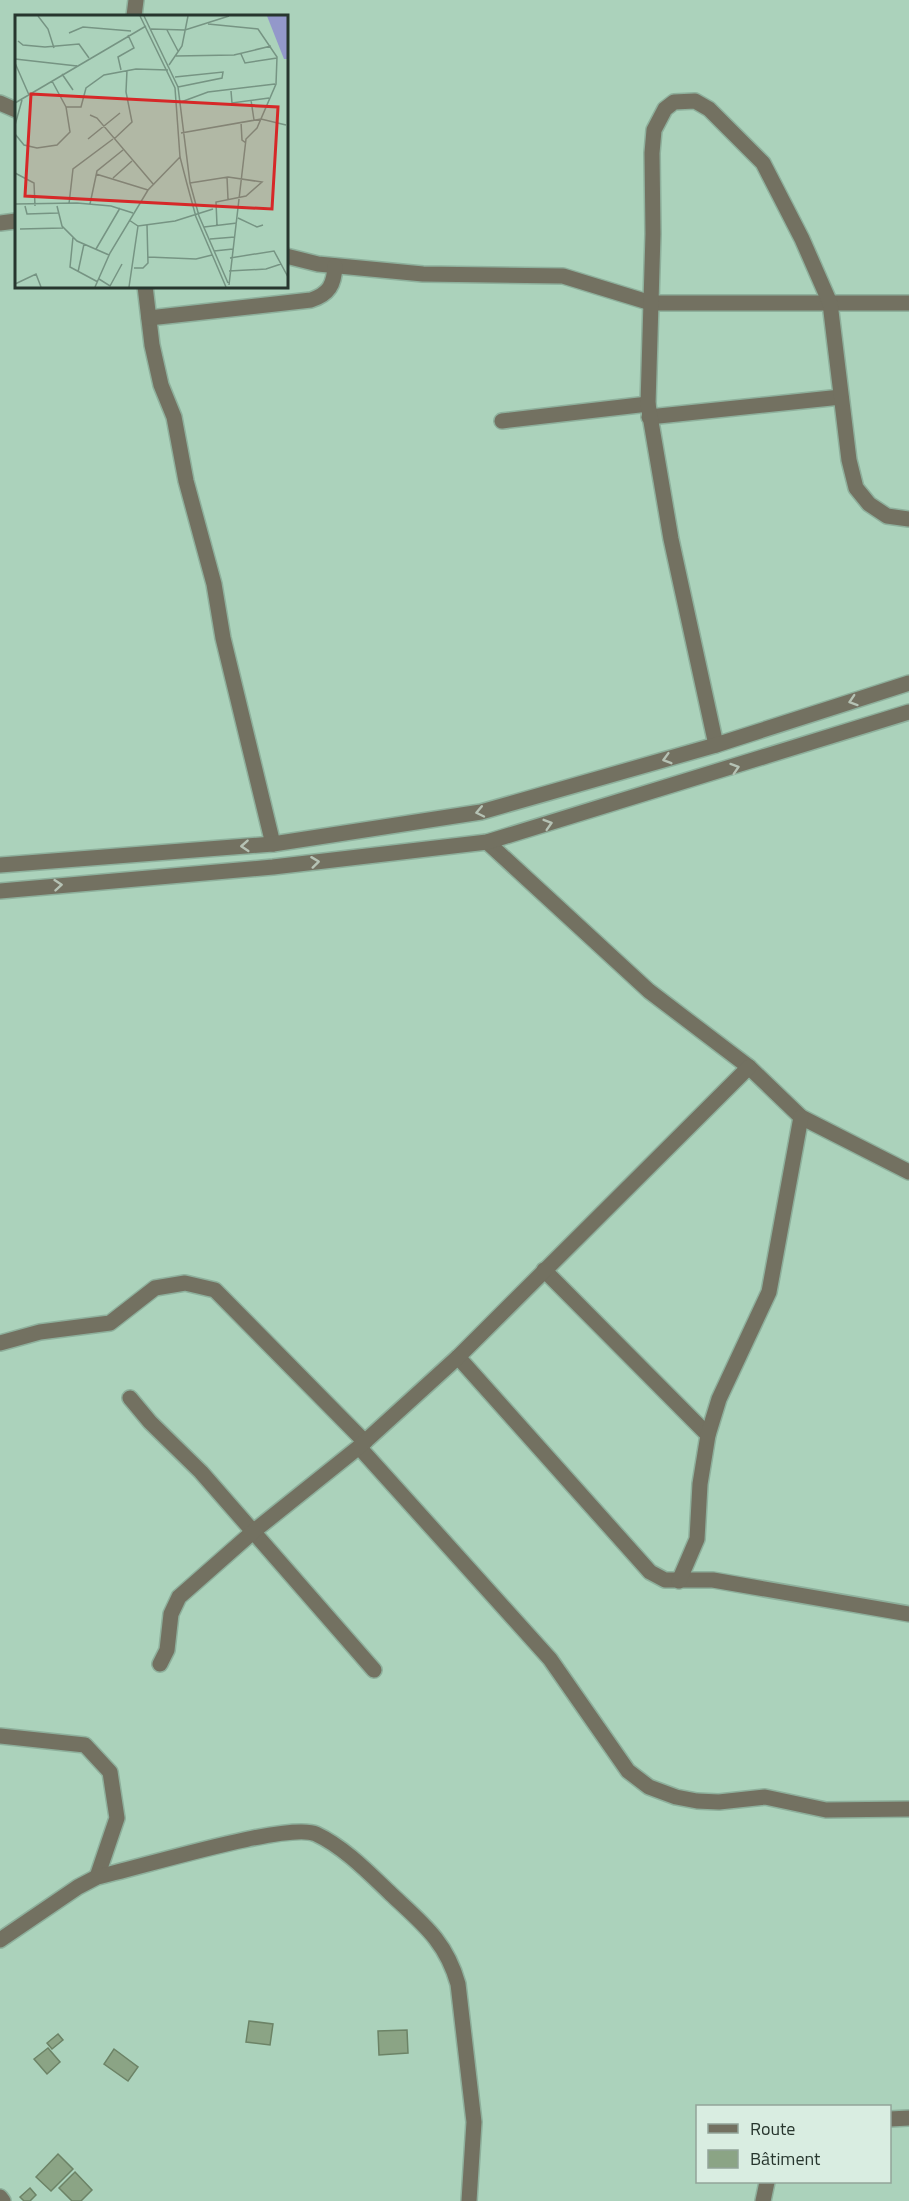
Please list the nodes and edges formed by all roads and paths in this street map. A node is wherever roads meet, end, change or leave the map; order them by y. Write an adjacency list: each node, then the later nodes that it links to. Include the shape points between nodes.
1 (136, 0): 2 (street)
2 (134, 15)
3 (0, 103): 4 (street)
4 (15, 110)
5 (15, 221): 6 (street)
6 (0, 223)
7 (288, 257): 8 (street)
8 (335, 266): 10 (street, via 423,274 563,276); 13 (street, via 332,286 323,296 311,300)
9 (145, 288): 13 (street)
10 (651, 303): 11 (street); 11 (street, via 654,130 665,109 683,100 709,109 762,163); 15 (street)
11 (830, 303): 12 (street); 14 (street)
12 (909, 303)
13 (149, 318): 22 (street, via 161,385 174,417)
14 (841, 397): 15 (street); 17 (street, via 856,488 869,504 887,516)
15 (649, 410): 16 (street); 20 (street, via 671,539)
16 (502, 421)
17 (909, 519)
18 (909, 683): 20 (street, one-way to 20)
19 (909, 712): 21 (street, one-way to 19)
20 (716, 745): 22 (street, one-way to 22, via 481,812)
21 (486, 842): 24 (street, one-way to 21, via 273,867); 25 (street, via 649,991)
22 (273, 844): 23 (street, one-way to 23)
23 (2, 862)
24 (0, 891)
25 (748, 1066): 26 (street); 28 (street)
26 (801, 1117): 27 (street); 32 (street, via 769,1292 719,1399)
27 (909, 1172)
28 (544, 1270): 30 (street); 32 (street)
29 (0, 1343): 33 (street, via 40,1332 99,1327 110,1323 155,1288 184,1283 201,1285 215,1290)
30 (458, 1357): 33 (street); 35 (street, via 650,1572 665,1580)
31 (130, 1398): 34 (street)
32 (708, 1435): 35 (street, via 697,1539)
33 (362, 1444): 34 (street); 40 (street, via 550,1659 628,1771 648,1787 697,1801 765,1797 826,1810)
34 (254, 1531): 37 (street, via 180,1597 171,1614 167,1650); 38 (street)
35 (680, 1581): 36 (street, via 713,1580)
36 (909, 1614)
37 (160, 1664)
38 (374, 1670)
39 (0, 1736): 41 (street, via 85,1745 110,1772 117,1818)
40 (909, 1809)
41 (97, 1877): 42 (street); 48 (street, via 295,1830 315,1833 361,1866 432,1932 452,1963 458,1984 474,2122)
42 (0, 1940)
43 (909, 2118): 44 (street)
44 (891, 2119)
45 (767, 2183): 49 (street)
46 (0, 2197): 47 (street)
47 (3, 2201)
48 (469, 2201)
49 (763, 2201)

